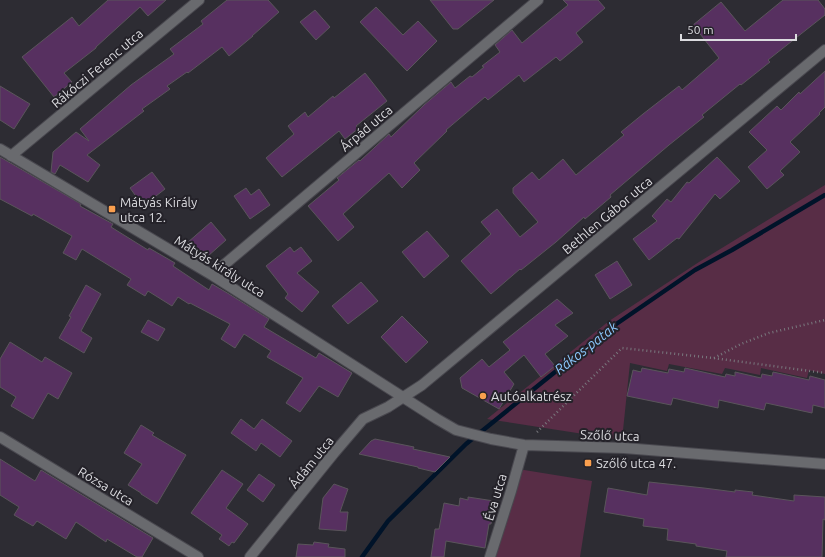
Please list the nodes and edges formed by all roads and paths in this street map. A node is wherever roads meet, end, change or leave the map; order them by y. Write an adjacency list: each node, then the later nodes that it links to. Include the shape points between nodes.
1 (200, 0): 5 (street, Rákóczi Ferenc utca)
2 (538, 0): 6 (street, Árpád utca)
3 (825, 50): 10 (street, Bethlen Gábor utca, via 422,385)
4 (0, 150): 5 (street, Mátyás király utca)
5 (12, 156): 6 (street, Mátyás király utca)
6 (212, 275): 10 (street, Mátyás király utca)
7 (825, 320): 8 (path, via 769,333)
8 (714, 358): 9 (path); 12 (path, via 622,348)
9 (825, 373)
10 (404, 397): 12 (street, Szőlő utca, via 456,430); 15 (street, Ádám utca, via 363,419)
11 (0, 437): 14 (street, Rózsa utca)
12 (524, 445): 13 (street, Szőlő utca, via 624,448); 16 (street, Éva utca)
13 (825, 464)
14 (198, 557)
15 (250, 557)
16 (490, 557)

